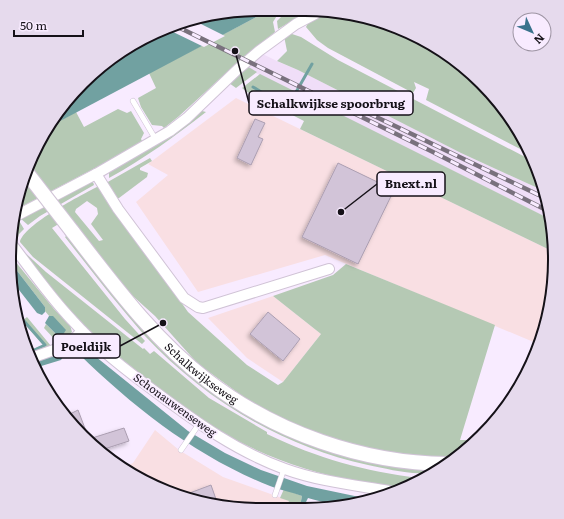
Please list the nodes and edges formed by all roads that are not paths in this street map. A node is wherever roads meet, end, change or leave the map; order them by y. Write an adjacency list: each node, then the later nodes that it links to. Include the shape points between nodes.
1 (311, 16): 3 (street, via 259,51 187,118)
2 (133, 101): 3 (lane)
3 (156, 140): 4 (street)
4 (96, 174): 6 (street); 8 (street, via 184,298 198,307 202,308)
5 (30, 177): 13 (street, Schalkwijkseweg, bridge, via 117,289 161,339 207,381 273,423 327,444 398,461)
6 (21, 213)
7 (17, 251): 9 (street, Schonauwenseweg)
8 (329, 269)
9 (82, 331): 10 (street, via 68,345); 11 (street, Schonauwenseweg)
10 (36, 356)
11 (196, 428): 12 (lane); 14 (street, Schonauwenseweg, via 235,445)
12 (181, 450)
13 (438, 463)
14 (283, 472): 15 (street, Schonauwenseweg); 16 (lane)
15 (383, 490)
16 (275, 495)

